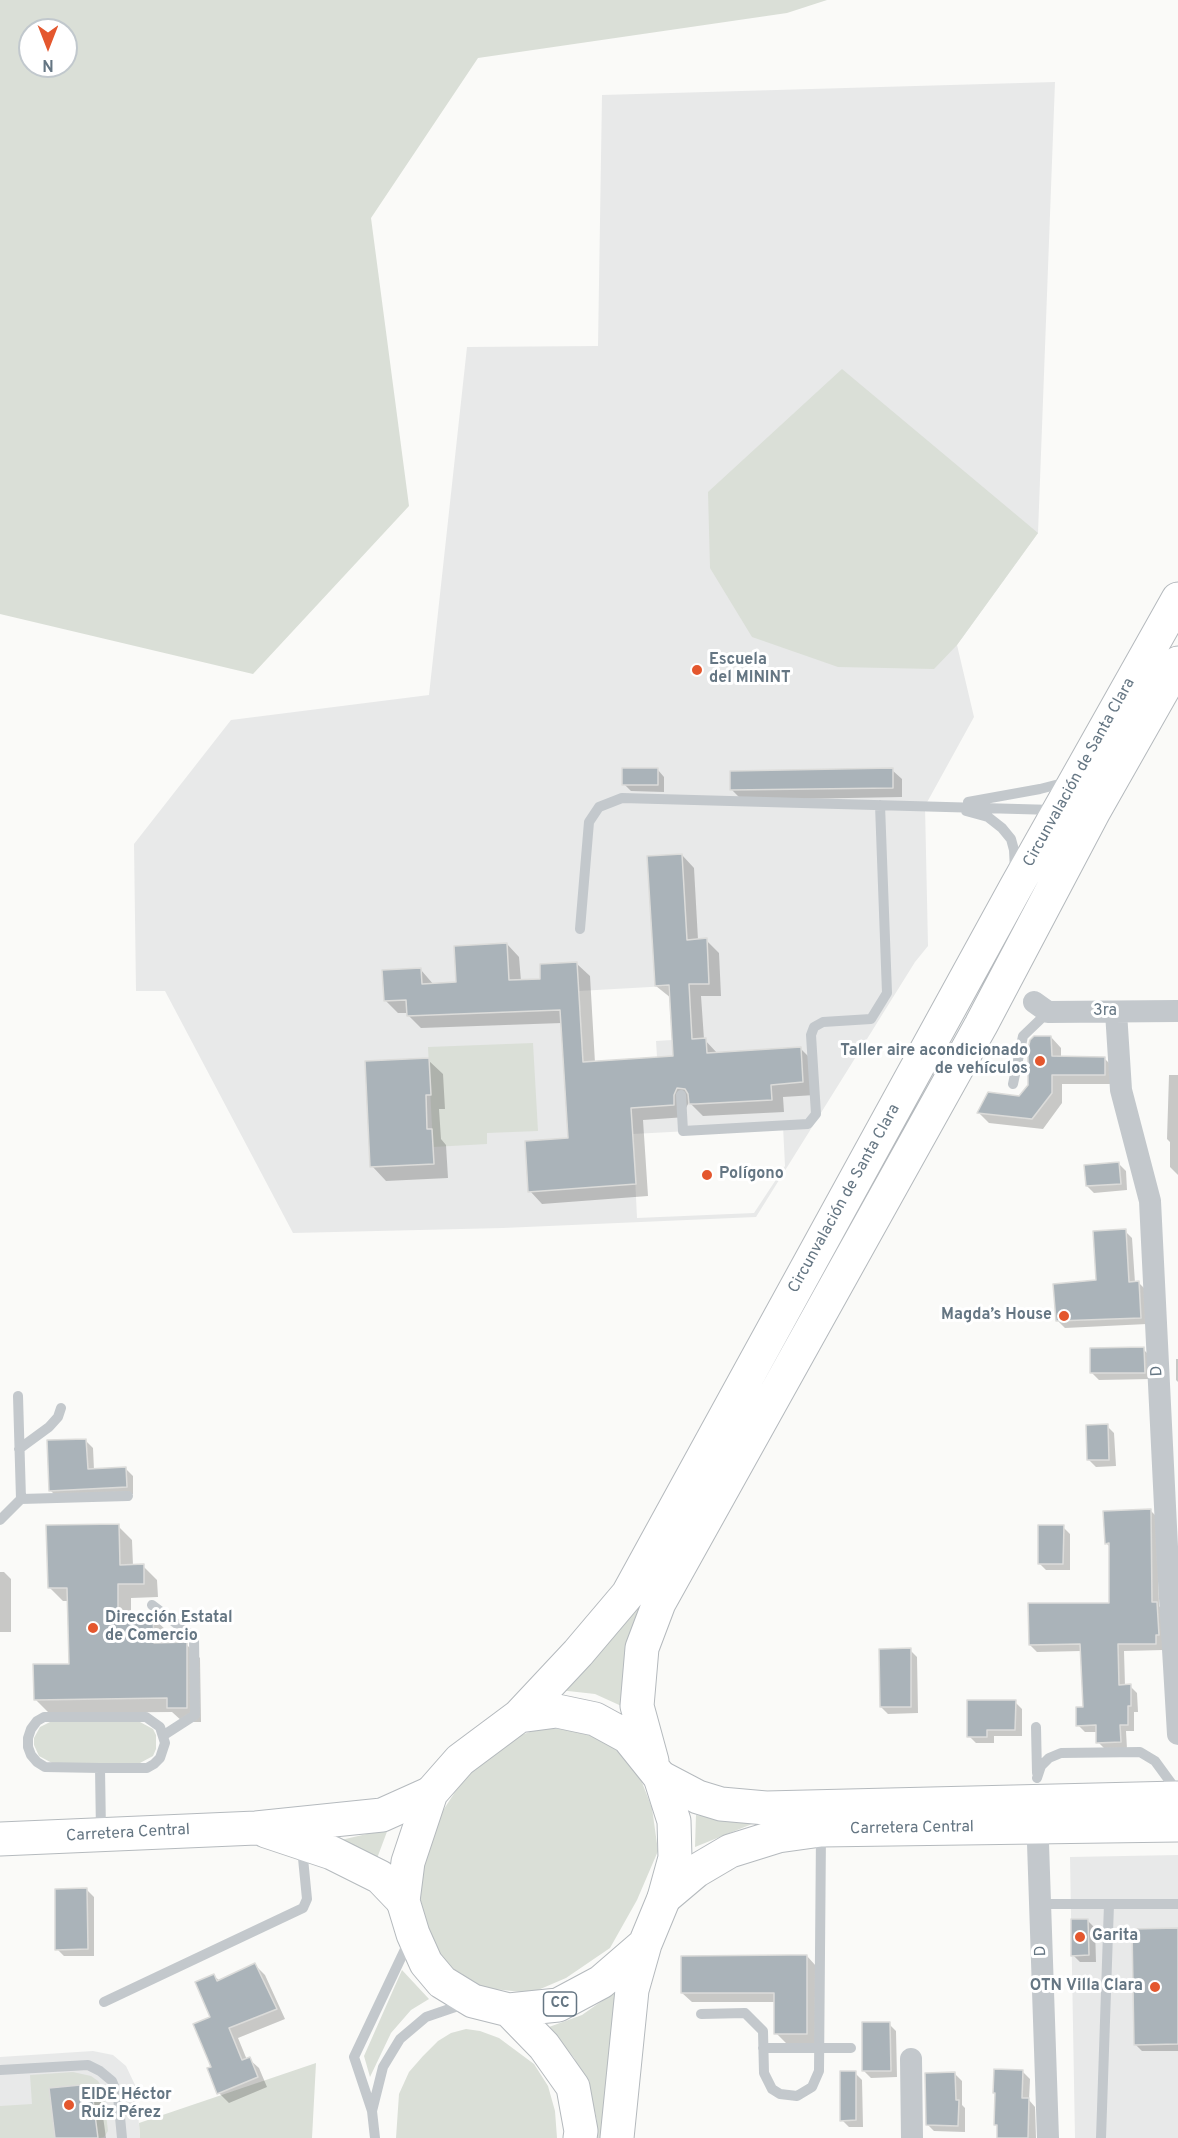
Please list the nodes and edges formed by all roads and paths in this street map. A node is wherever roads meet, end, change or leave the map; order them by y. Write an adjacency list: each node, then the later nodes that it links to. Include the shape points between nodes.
1 (1178, 599): 3 (main road, Circunvalación de Santa Clara)
2 (1178, 663): 3 (main road, Circunvalación de Santa Clara)
3 (1076, 804): 5 (lane); 5 (lane, via 1040,789); 6 (main road, Circunvalación de Santa Clara); 25 (main road, Circunvalación de Santa Clara, via 981,1025 659,1603 642,1648 637,1706)
4 (880, 805): 5 (lane); 7 (lane, via 622,798 599,807 589,822); 12 (lane, via 887,993 871,1019 823,1022 814,1027 811,1035 816,1114 807,1124 683,1131)
5 (945, 806): 6 (lane, via 988,817 1002,828 1014,850)
6 (1016, 887): 20 (main road, Circunvalación de Santa Clara, via 628,1594)
7 (580, 929)
8 (1041, 1007): 10 (street, 3ra); 11 (lane, via 1023,1036)
9 (1178, 1011): 10 (street, 3ra)
10 (1116, 1012): 22 (street, D, via 1121,1090 1150,1201)
11 (1013, 1084)
12 (681, 1095)
13 (18, 1396): 15 (lane)
14 (61, 1408): 15 (lane, via 49,1427)
15 (20, 1449): 17 (lane)
16 (128, 1496): 17 (lane)
17 (21, 1499): 18 (lane)
18 (0, 1520)
19 (152, 1605): 23 (lane, via 194,1636 195,1715)
20 (519, 1716): 25 (main road, CC, via 557,1711 596,1719 628,1737); 27 (main road, CC, via 460,1760)
21 (1036, 1727): 29 (lane)
22 (1178, 1734)
23 (164, 1735): 24 (lane, via 160,1758 147,1767); 24 (lane, via 146,1717 44,1717 31,1729 28,1747 45,1767)
24 (100, 1767): 33 (lane)
25 (657, 1771): 29 (main road, Carretera Central / CC, via 698,1797 722,1804 765,1808); 36 (main road, CC, via 674,1821 675,1858)
26 (1178, 1792): 29 (lane, via 1155,1761 1140,1752 1061,1753 1041,1766)
27 (431, 1793): 31 (main road, Carretera Central / CC, via 382,1815); 37 (main road, CC, via 408,1862)
28 (1178, 1798): 29 (main road, Carretera Central / CC)
29 (1037, 1802): 30 (main road, Carretera Central / CC); 32 (main road, Carretera Central / CC); 38 (street, D)
30 (1178, 1825)
31 (256, 1828): 33 (main road, Carretera Central / CC); 35 (main road, Carretera Central / CC)
32 (821, 1830): 36 (main road, Carretera Central / CC, via 778,1836 730,1851 696,1871); 48 (lane)
33 (101, 1835): 34 (main road, Carretera Central / CC)
34 (0, 1839)
35 (302, 1843): 37 (main road, Carretera Central / CC, via 380,1876); 44 (lane, via 307,1899 303,1908)
36 (664, 1898): 42 (main road, CC)
37 (403, 1901): 41 (main road, CC)
38 (1040, 1904): 39 (lane); 58 (street, D)
39 (1109, 1904): 40 (lane); 59 (lane)
40 (1178, 1904)
41 (413, 1934): 43 (main road, CC, via 426,1963 442,1982); 52 (lane, via 354,2057)
42 (645, 1944): 45 (main road, CC, via 601,1982 558,2005); 56 (main road, via 632,1990)
43 (473, 2001): 45 (main road, CC); 52 (lane, via 426,2017 400,2039 383,2067)
44 (104, 2002)
45 (509, 2010): 55 (main road, via 544,2046 573,2087)
46 (701, 2014): 47 (lane, via 744,2013 763,2031)
47 (763, 2049): 48 (lane); 48 (lane, via 767,2081 780,2094 797,2096 812,2087 819,2071)
48 (819, 2049): 49 (lane)
49 (851, 2049)
50 (911, 2059): 57 (street)
51 (0, 2070): 53 (lane, via 88,2065 100,2071 112,2081 118,2096)
52 (372, 2111): 54 (lane)
53 (122, 2138)
54 (375, 2138)
55 (580, 2138)
56 (617, 2138)
57 (912, 2138)
58 (1048, 2138)
59 (1101, 2138)

